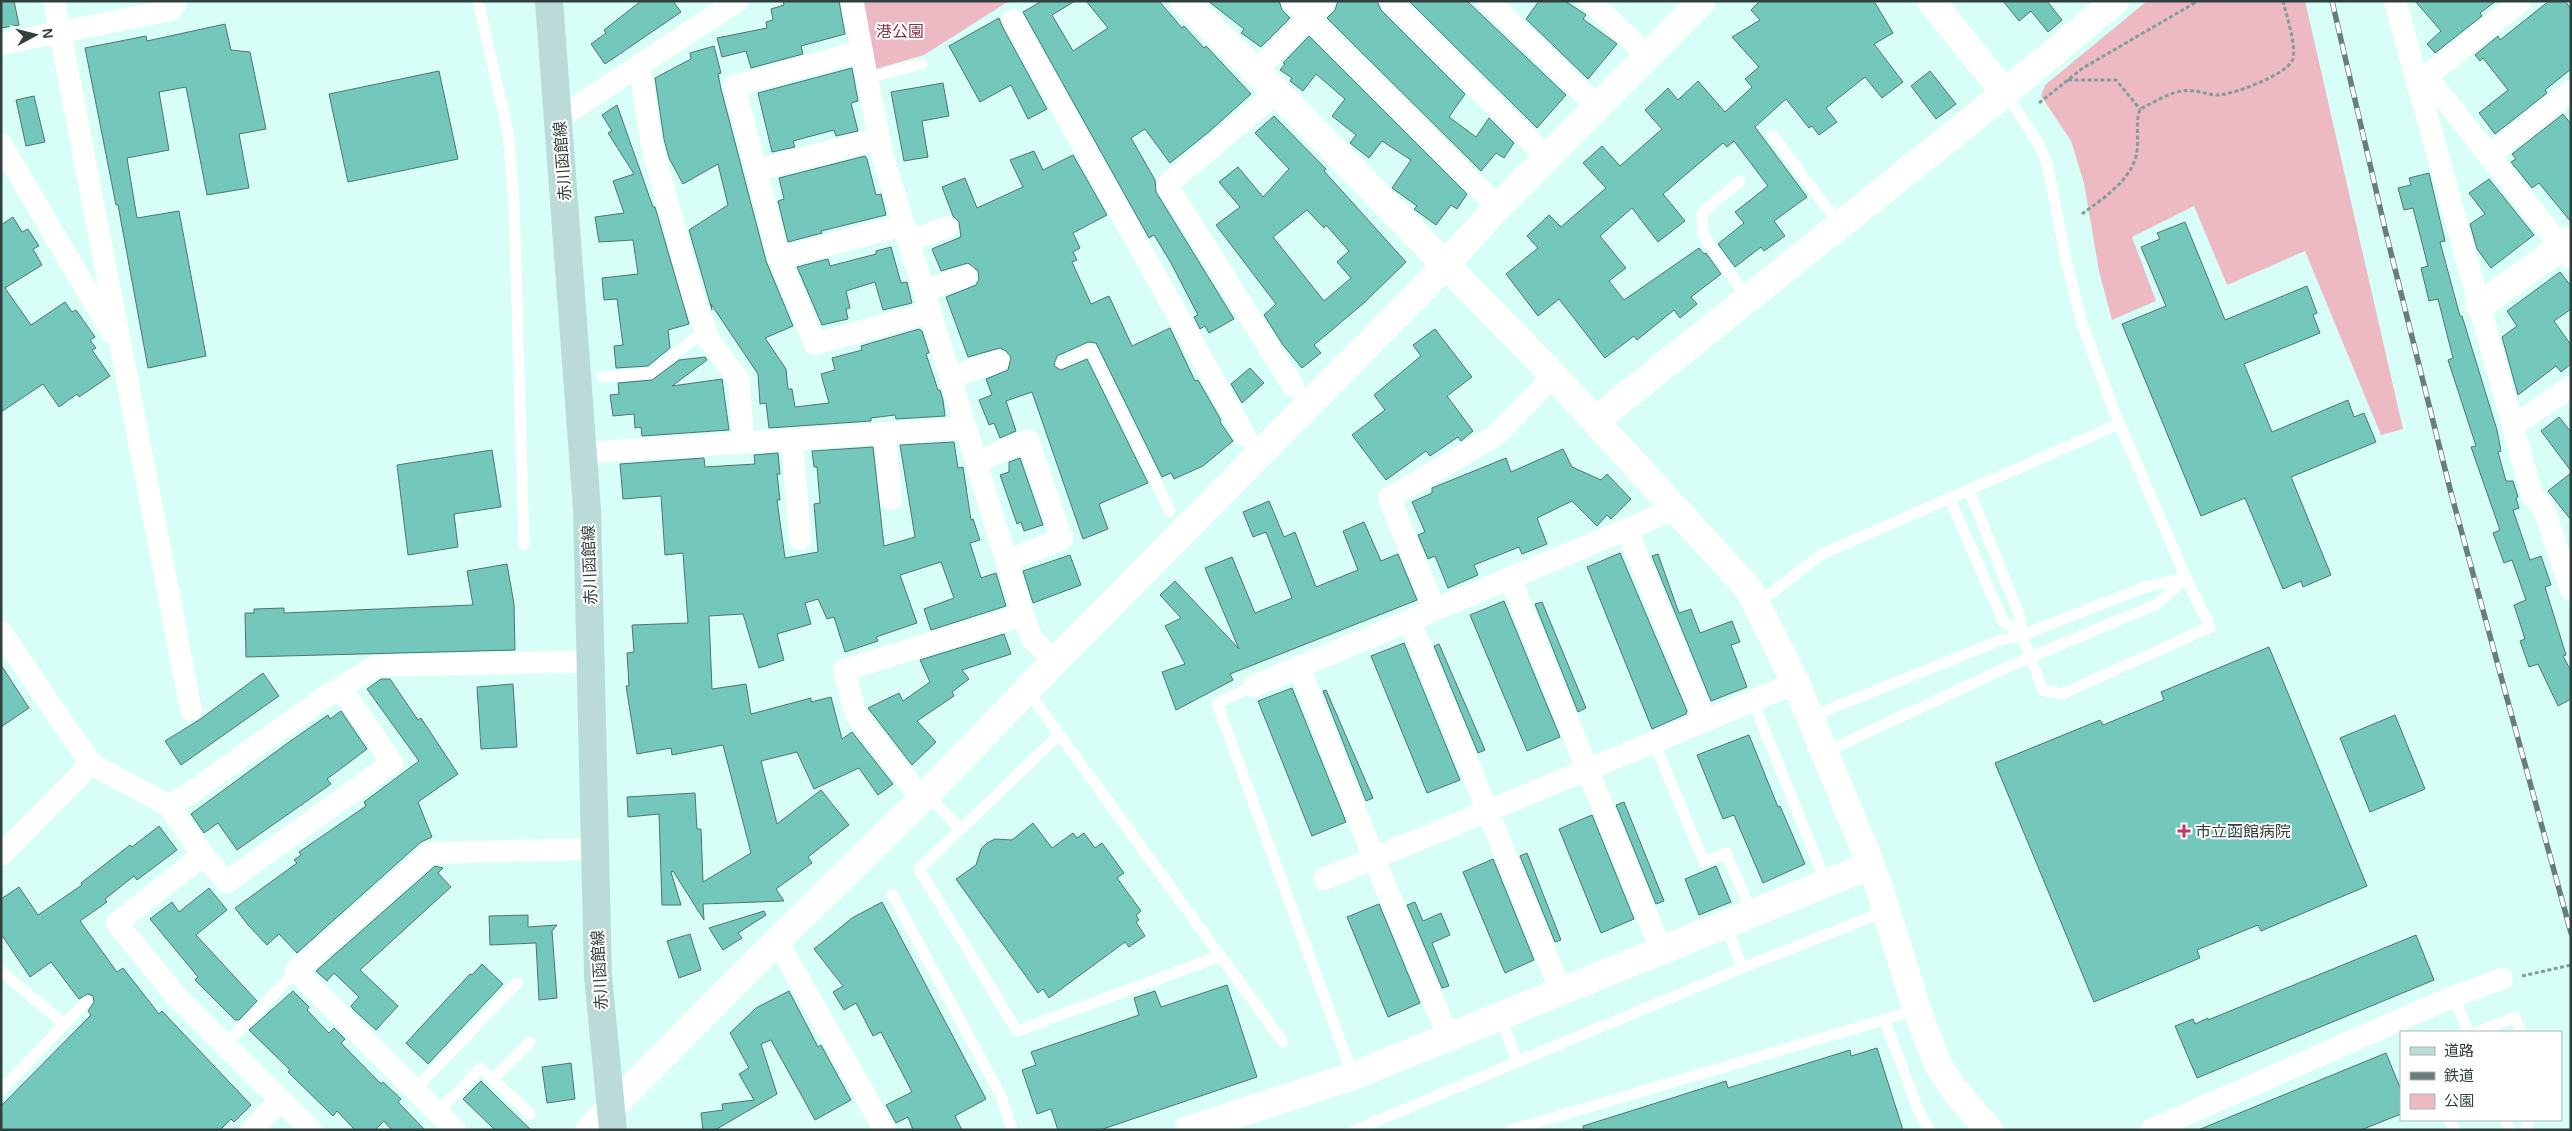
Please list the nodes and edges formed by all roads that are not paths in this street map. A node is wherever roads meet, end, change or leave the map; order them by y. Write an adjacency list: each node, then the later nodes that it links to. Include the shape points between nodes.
1 (54, 1): 20 (street)
2 (177, 1): 20 (street, via 171,10)
3 (478, 1): 79 (lane, via 508,132 514,202)
4 (549, 1): 33 (main road, 赤川函館線)
5 (737, 1): 33 (street)
6 (852, 1): 22 (street)
7 (1184, 1): 25 (street)
8 (1292, 1): 18 (street)
9 (1324, 1): 18 (street)
10 (1390, 1): 38 (street)
11 (1488, 1): 32 (street)
12 (1590, 1): 23 (street)
13 (1702, 1): 23 (street)
14 (1931, 1): 31 (street)
15 (2115, 1): 31 (street)
16 (2395, 1): 28 (street)
17 (2521, 1): 28 (street)
18 (1308, 18): 25 (street); 41 (street)
19 (1013, 20): 67 (street)
20 (60, 33): 21 (street); 54 (street)
21 (1, 44)
22 (862, 51): 26 (street); 39 (street, via 734,86)
23 (1647, 55): 32 (street)
24 (922, 64): 26 (lane)
25 (1256, 71): 30 (street)
26 (868, 78): 35 (street)
27 (642, 79): 53 (street, via 651,142)
28 (2422, 80): 37 (street); 51 (street)
29 (2571, 91): 37 (street)
30 (1277, 92): 47 (street); 60 (street, via 1167,185)
31 (2005, 93): 42 (street); 63 (lane, via 2039,144 2048,167 2082,323)
32 (1597, 106): 38 (street)
33 (558, 118): 70 (main road, 赤川函館線)
34 (1772, 135): 42 (lane)
35 (878, 139): 39 (street); 44 (street)
36 (1, 144): 54 (street)
37 (2488, 156): 45 (street)
38 (1547, 157): 41 (street)
39 (757, 170): 46 (street)
40 (1740, 181): 50 (lane, via 1702,213 1703,235)
41 (1498, 206): 47 (street)
42 (1840, 225): 50 (street)
43 (947, 227): 44 (street, via 923,236)
44 (905, 232): 46 (street); 49 (street)
45 (2568, 249): 51 (street)
46 (779, 258): 52 (street, via 816,344)
47 (1444, 265): 58 (street); 92 (street)
48 (966, 276): 49 (street)
49 (924, 291): 52 (street)
50 (1748, 299): 62 (street)
51 (2479, 306): 64 (street)
52 (931, 312): 59 (street)
53 (707, 334): 57 (lane, via 694,338 651,373); 69 (street, via 739,380)
54 (119, 345): 99 (street)
55 (998, 361): 59 (street)
56 (1061, 363): 76 (lane, via 1091,349)
57 (602, 376)
58 (1554, 376): 62 (street); 85 (street, via 1495,436 1389,498)
59 (951, 377): 65 (street)
60 (1293, 386)
61 (2571, 387): 64 (street)
62 (1596, 420): 75 (street)
63 (2119, 424): 72 (lane); 82 (lane)
64 (2513, 426): 83 (street, via 2532,495 2543,507)
65 (966, 428): 66 (street); 71 (street)
66 (885, 433): 68 (street); 73 (street)
67 (1245, 436)
68 (792, 439): 69 (street); 78 (street)
69 (743, 443): 70 (street)
70 (583, 453): 91 (main road, 赤川函館線)
71 (977, 462): 80 (street); 80 (street, via 1028,440 1062,539)
72 (1969, 490): 74 (lane); 89 (lane, via 2020,617)
73 (891, 499)
74 (1950, 499): 84 (lane, via 1822,554); 89 (lane, via 2003,620)
75 (1677, 508): 77 (street); 84 (street, via 1748,588)
76 (1170, 512)
77 (1627, 530): 81 (street); 101 (street)
78 (800, 539)
79 (524, 545)
80 (1006, 561): 86 (street)
81 (1510, 578): 85 (street); 106 (street)
82 (2186, 578): 89 (lane, via 2148,586); 90 (lane, via 2157,604); 90 (lane, via 2210,627 2062,694 2043,690)
83 (2570, 586)
84 (1757, 604): 94 (street)
85 (1435, 610): 87 (street)
86 (1023, 615): 92 (street, via 1032,639); 107 (street, via 844,670 856,714)
87 (1410, 621): 93 (street); 109 (street)
88 (1, 632): 105 (street)
89 (2022, 635): 90 (lane); 100 (lane, via 2001,640)
90 (2032, 657): 104 (lane)
91 (592, 660): 96 (street, via 376,666); 111 (main road, 赤川函館線)
92 (1055, 661): 97 (street)
93 (1299, 666): 95 (street); 114 (street)
94 (1796, 683): 98 (street); 100 (street)
95 (1254, 686): 145 (lane, via 1217,702)
96 (341, 688): 108 (street, via 190,794); 113 (street, via 392,763 227,882)
97 (1027, 690): 102 (lane); 107 (street)
98 (1753, 701): 101 (street); 117 (lane)
99 (191, 710)
100 (1810, 717): 104 (street)
101 (1705, 721): 103 (street)
102 (1059, 735): 110 (lane); 124 (lane)
103 (1654, 742): 106 (street); 120 (lane, via 1704,862 1726,853)
104 (1825, 752): 115 (street)
105 (91, 764): 108 (street); 112 (street)
106 (1587, 770): 109 (street); 123 (street)
107 (924, 797): 110 (lane); 122 (street)
108 (168, 805): 113 (street)
109 (1489, 811): 114 (street); 130 (street)
110 (959, 828): 124 (lane, via 919,869 1017,1031)
111 (595, 849): 127 (street, via 430,853); 152 (main road, 赤川函館線, via 598,976)
112 (1, 855)
113 (204, 855): 143 (street, via 118,923 176,996)
114 (1374, 859): 116 (street); 140 (street)
115 (1870, 865): 117 (street); 119 (street)
116 (1324, 879)
117 (1826, 883): 120 (street)
118 (892, 894): 159 (lane, via 1002,1098)
119 (1886, 911): 125 (lane); 133 (street)
120 (1752, 913): 121 (street)
121 (1725, 924): 123 (street); 125 (lane)
122 (777, 941): 152 (street, via 665,1056); 158 (street)
123 (1661, 950): 130 (street)
124 (1220, 956): 142 (lane)
125 (1742, 968): 144 (lane)
126 (1, 971): 136 (lane)
127 (296, 972): 143 (lane); 147 (street)
128 (2502, 979): 131 (street)
129 (517, 983): 147 (lane)
130 (1561, 990): 134 (street)
131 (2454, 996): 137 (lane); 164 (street)
132 (87, 1001): 136 (lane)
133 (1917, 1010): 135 (lane); 163 (street, via 1938,1064 1956,1092)
134 (1500, 1015): 140 (street); 144 (lane)
135 (1884, 1020): 161 (lane); 162 (lane)
136 (64, 1024): 148 (lane)
137 (2468, 1031)
138 (2480, 1031): 139 (lane, via 2515,1017)
139 (2521, 1031)
140 (1449, 1038): 145 (street)
141 (530, 1042): 146 (lane)
142 (1283, 1042)
143 (225, 1045): 149 (street)
144 (1517, 1062): 160 (lane)
145 (1352, 1076): 153 (street)
146 (492, 1079): 150 (lane, via 481,1068); 151 (lane)
147 (415, 1089): 150 (street)
148 (1, 1090)
149 (280, 1100): 154 (street); 155 (street)
150 (438, 1112): 156 (street)
151 (530, 1114)
152 (612, 1118): 157 (street)
153 (1193, 1129)
154 (252, 1130)
155 (311, 1130)
156 (455, 1130)
157 (589, 1130)
158 (885, 1130)
159 (1012, 1130)
160 (1355, 1130)
161 (1511, 1130)
162 (1929, 1130)
163 (1989, 1130)
164 (2151, 1130)

